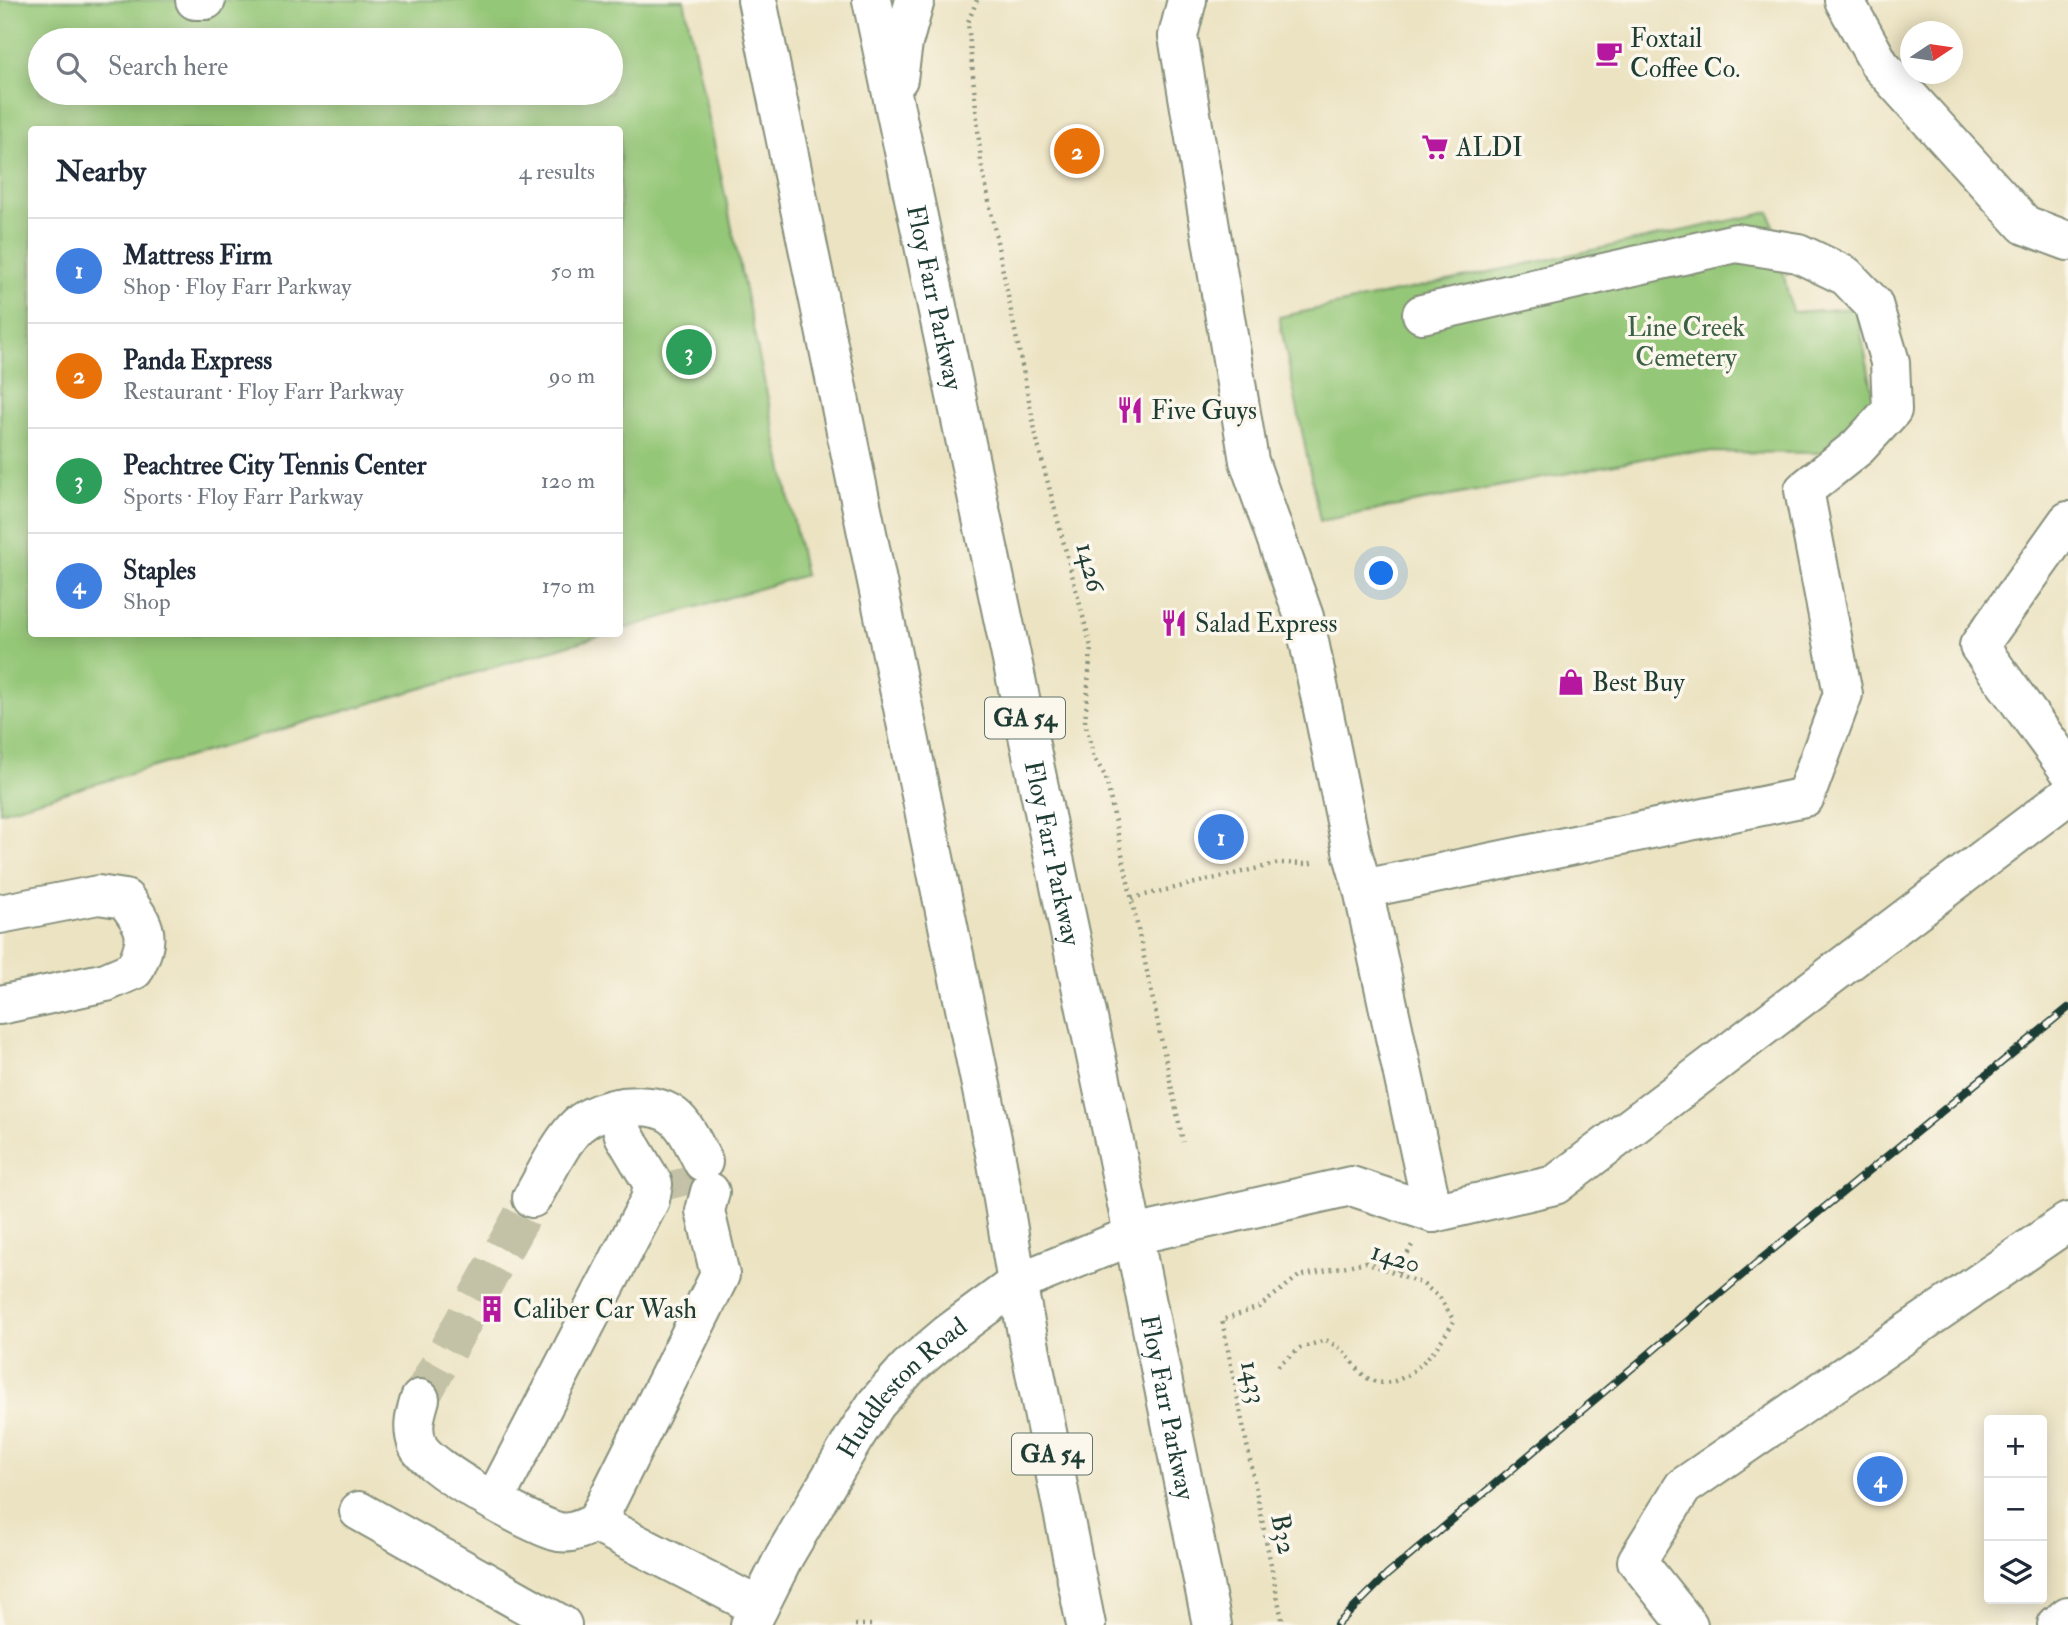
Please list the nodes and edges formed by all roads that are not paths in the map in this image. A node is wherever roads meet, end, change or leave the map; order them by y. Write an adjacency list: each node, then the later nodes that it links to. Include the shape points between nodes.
1 (195, 0): 2 (main road)
2 (206, 0)
3 (732, 0): 8 (main road)
4 (872, 0): 9 (main road, Floy Farr Parkway / GA 54)
5 (915, 0): 9 (main road)
6 (1187, 0): 15 (main road, via 1178,36 1249,461 1304,617)
7 (1843, 0): 10 (main road, via 1880,65 2025,225)
8 (760, 13): 23 (main road, GA 54, via 994,1150)
9 (894, 102): 22 (main road, Floy Farr Parkway / GA 54)
10 (2068, 241)
11 (1422, 314): 15 (main road, via 1736,243 1798,253 1846,276 1873,304 1890,362 1892,410 1858,447 1804,490 1843,694 1805,797)
12 (2068, 521): 13 (main road, via 1979,646)
13 (2068, 769)
14 (2068, 795): 20 (main road, via 1555,1185)
15 (1358, 872): 20 (main road)
16 (0, 914): 17 (main road, via 98,895 125,899 142,921 146,947 134,970 106,982)
17 (0, 1004)
18 (617, 1108): 19 (main road, via 579,1125); 25 (main road, via 624,1135 653,1184 650,1200); 27 (main road, via 663,1108 685,1127 720,1275)
19 (532, 1198)
20 (1433, 1213): 22 (main road, Huddleston Road, via 1351,1186)
21 (2068, 1222): 33 (main road, via 1683,1488 1637,1561)
22 (1134, 1235): 23 (main road, Huddleston Road); 32 (main road, Floy Farr Parkway / GA 54)
23 (1017, 1283): 28 (main road, Huddleston Road, via 908,1368 876,1404 785,1555); 31 (main road, GA 54)
24 (420, 1399): 25 (main road, via 412,1423 419,1448 438,1466)
25 (494, 1501): 27 (main road, via 556,1531 572,1533)
26 (359, 1511): 30 (main road)
27 (596, 1523): 28 (main road)
28 (754, 1616)
29 (2068, 1616): 34 (main road)
30 (562, 1625)
31 (1086, 1625)
32 (1212, 1625)
33 (1688, 1625)
34 (2057, 1625)

